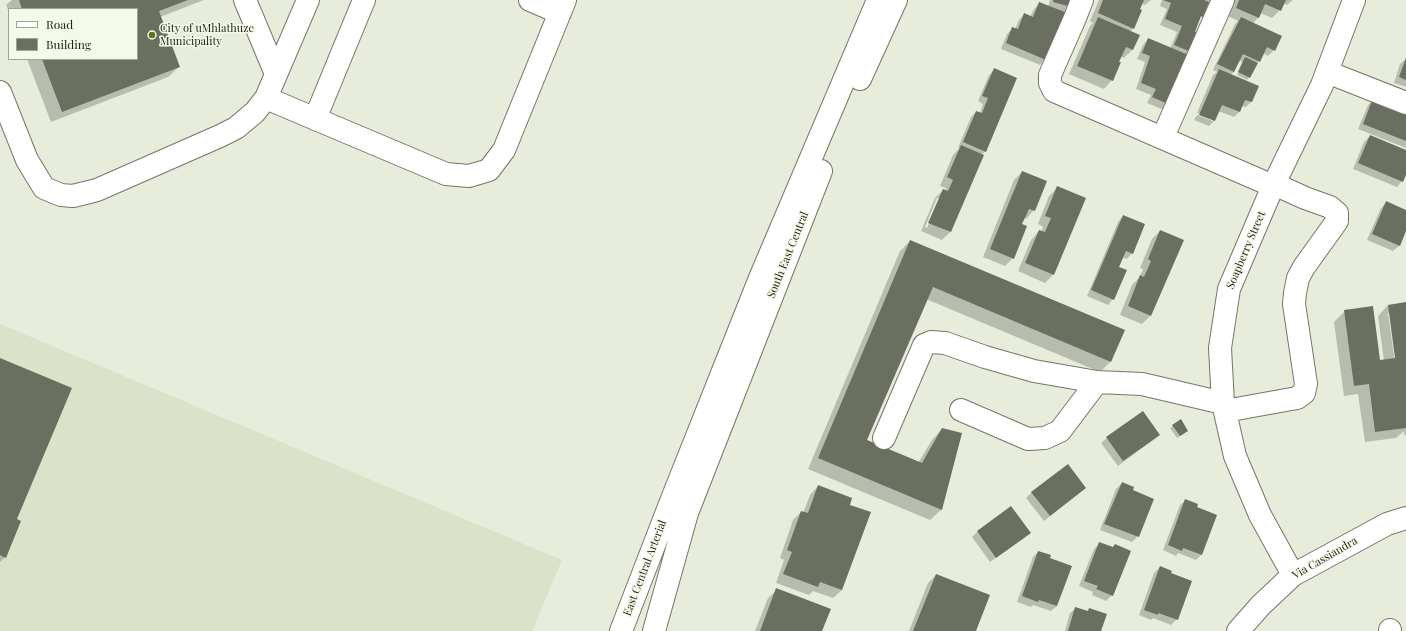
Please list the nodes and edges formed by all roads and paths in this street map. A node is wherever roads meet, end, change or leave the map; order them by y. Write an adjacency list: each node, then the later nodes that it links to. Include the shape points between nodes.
1 (245, 0): 12 (street)
2 (308, 0): 12 (street)
3 (364, 0): 16 (street)
4 (530, 0): 10 (street)
5 (878, 0): 23 (street, South East Central, via 760,278)
6 (896, 0): 23 (street, South East Central, via 850,98)
7 (1082, 0): 17 (street, via 1050,75 1054,91)
8 (1223, 0): 17 (street)
9 (1354, 0): 11 (street, Soapberry Street)
10 (562, 6): 16 (street, via 504,150 489,170 469,176 446,174)
11 (1327, 72): 15 (street); 18 (street, Soapberry Street)
12 (276, 74): 14 (street)
13 (0, 92): 14 (street, via 27,160 39,181 44,188 53,192 73,196 97,190 236,128 255,112)
14 (266, 98): 16 (street)
15 (1406, 103)
16 (315, 119)
17 (1163, 137): 18 (street)
18 (1274, 185): 20 (street, Soapberry Street, via 1229,289 1220,348); 20 (street, via 1337,213 1337,221 1298,278 1295,293 1294,304 1306,384 1304,393 1297,398)
19 (1097, 382): 20 (street, via 1142,384); 21 (street, via 1060,431 1045,438 1028,439); 22 (street, via 1034,371 945,343 931,342 924,345)
20 (1224, 407): 25 (street, Soapberry Street, via 1235,456 1260,515)
21 (961, 410)
22 (884, 438)
23 (678, 509): 26 (street, East Central Arterial); 27 (street, East Central Arterial)
24 (1406, 518): 25 (street, Via Cassiandra, via 1387,524)
25 (1293, 575): 28 (street, Via Cassiandra, via 1261,604)
26 (621, 631)
27 (654, 631)
28 (1238, 631)

